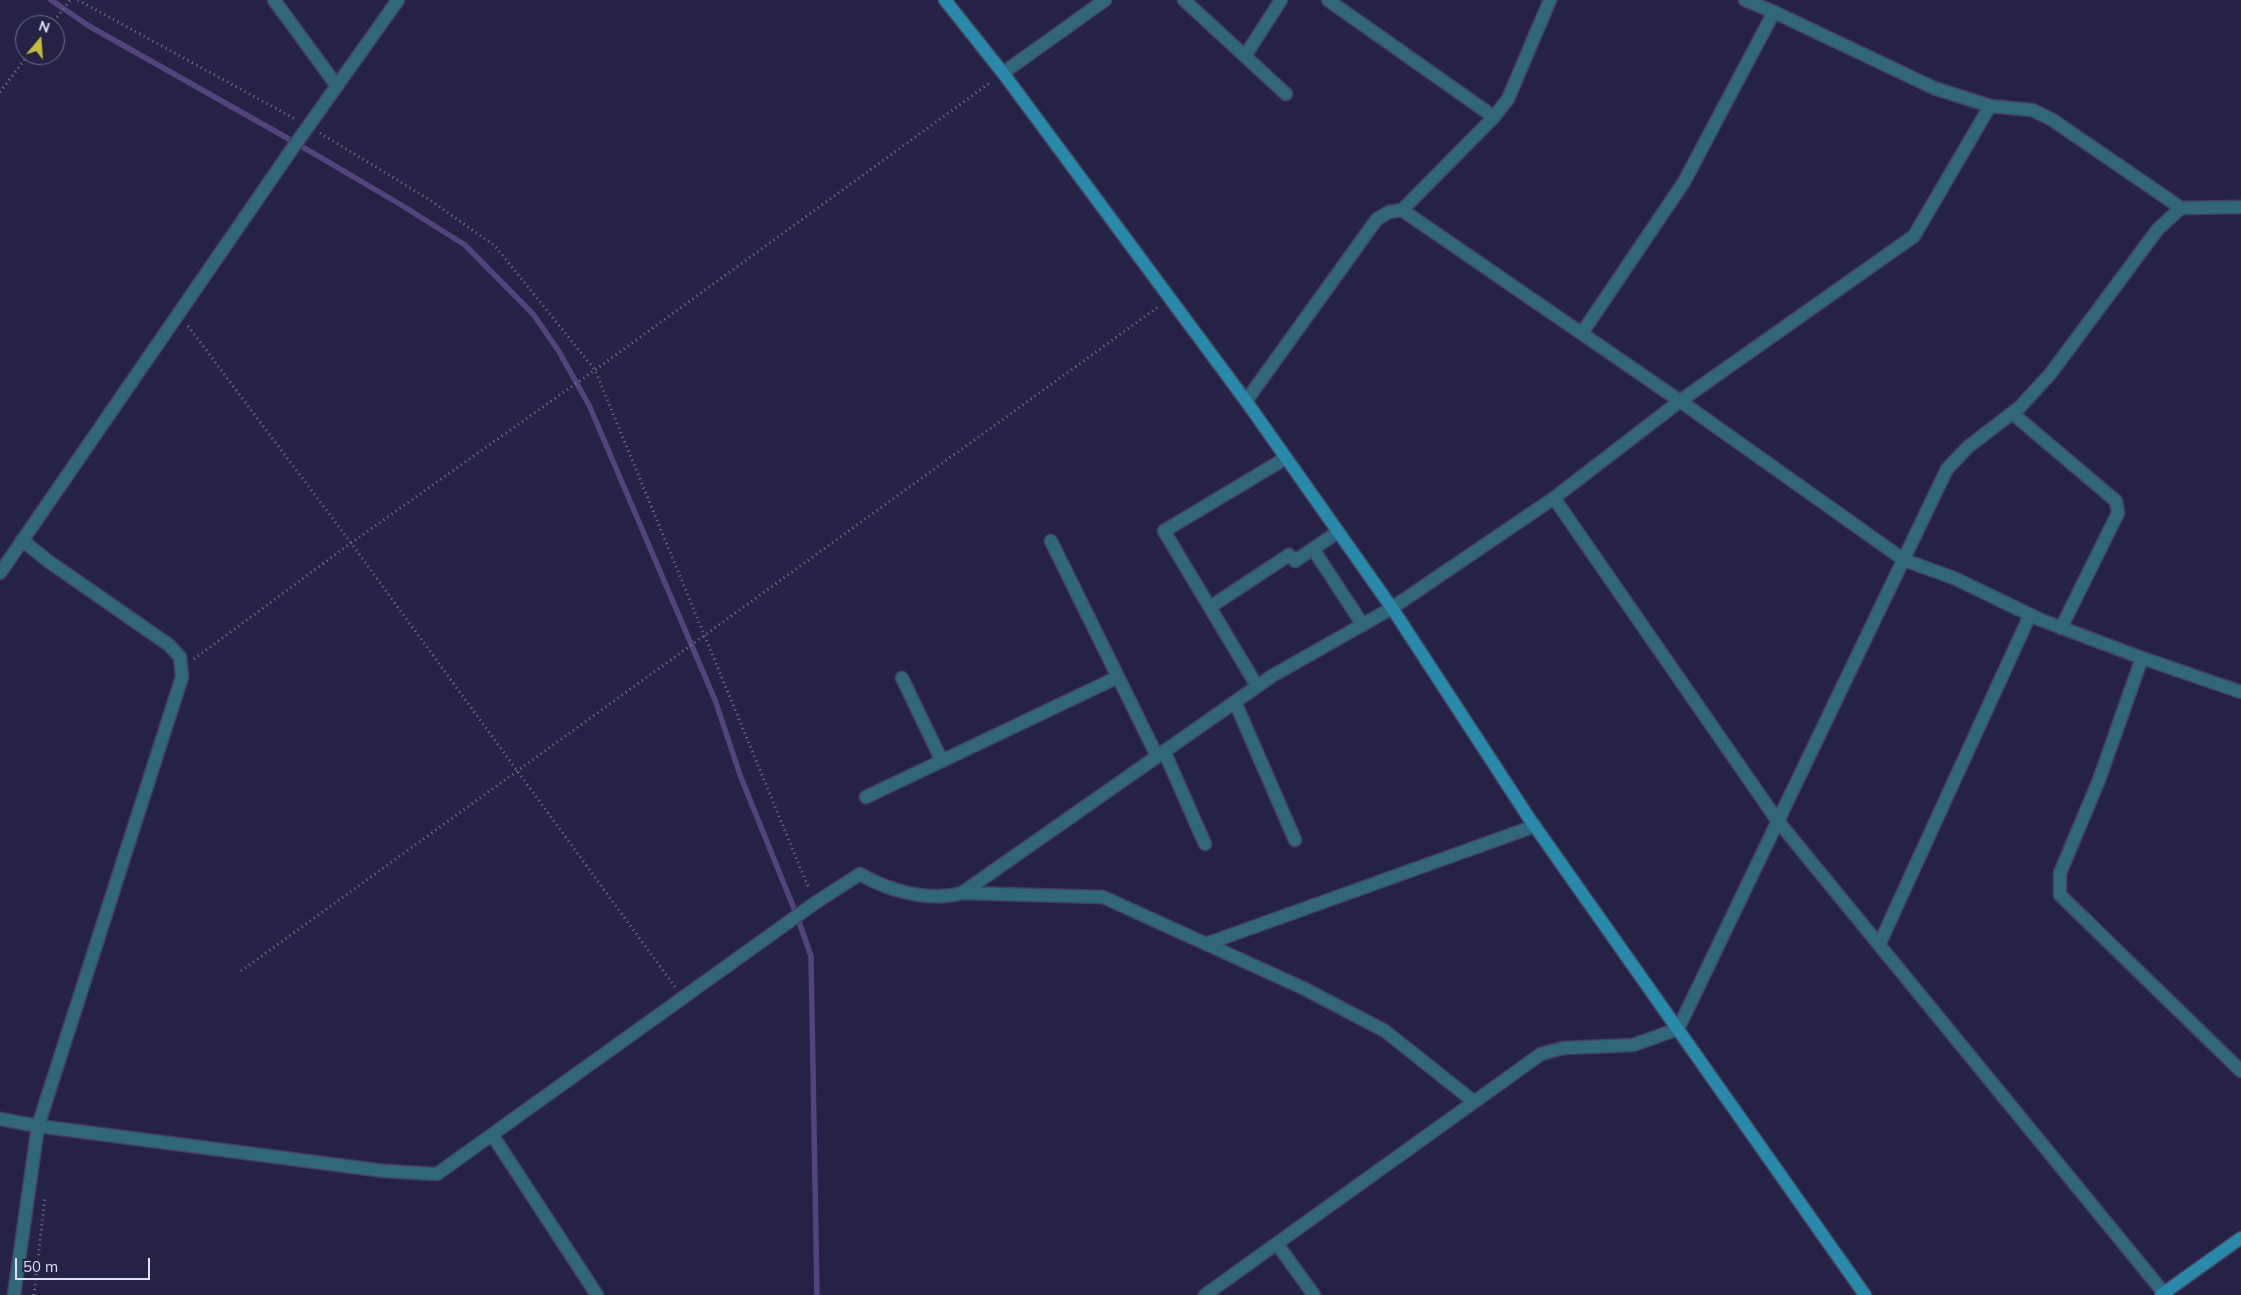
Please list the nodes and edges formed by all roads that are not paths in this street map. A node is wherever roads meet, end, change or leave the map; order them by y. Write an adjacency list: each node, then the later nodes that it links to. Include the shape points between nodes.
1 (274, 0): 13 (street)
2 (398, 0): 13 (street)
3 (945, 0): 12 (street)
4 (1105, 0): 12 (street)
5 (1184, 0): 11 (street)
6 (1281, 0): 11 (street)
7 (1328, 0): 16 (street)
8 (1550, 0): 16 (street, via 1508,99)
9 (1745, 0): 10 (street)
10 (1774, 12): 15 (street, via 1934,88); 20 (street, via 1684,182)
11 (1245, 56): 14 (street)
12 (1003, 73): 22 (street)
13 (337, 86): 27 (street)
14 (1286, 94)
15 (1990, 106): 18 (street, via 2032,110 2051,119); 21 (street, via 1914,236)
16 (1494, 117): 19 (street)
17 (2241, 207): 18 (street)
18 (2181, 208): 23 (street, via 2158,229 2051,373)
19 (1402, 210): 20 (street); 22 (street, via 1389,212 1377,219)
20 (1582, 333): 21 (street)
21 (1680, 401): 25 (street); 30 (street)
22 (1246, 402): 24 (street)
23 (2012, 413): 30 (street, via 1968,447 1947,469); 36 (street, via 2116,501 2118,513)
24 (1286, 458): 26 (street); 32 (street, via 1164,531)
25 (1554, 498): 33 (street); 46 (street)
26 (1338, 532): 29 (street); 33 (street)
27 (22, 540): 31 (street); 57 (street, via 170,645 180,657 182,668 182,677)
28 (1051, 541): 38 (street)
29 (1313, 549): 32 (street, via 1295,561 1288,555); 35 (street)
30 (1904, 560): 34 (street, via 1954,578); 46 (street)
31 (2, 567)
32 (1210, 606): 40 (street)
33 (1392, 608): 35 (street); 47 (street)
34 (2030, 615): 36 (street); 52 (street)
35 (1363, 625): 40 (street)
36 (2061, 628): 37 (street)
37 (2142, 658): 41 (street); 54 (street, via 2099,780 2060,873 2060,895)
38 (1118, 677): 43 (street); 44 (street)
39 (902, 678): 44 (street)
40 (1258, 686): 42 (street)
41 (2241, 692)
42 (1234, 702): 43 (street); 48 (street)
43 (1161, 754): 49 (street); 50 (street)
44 (942, 761): 45 (street)
45 (866, 797)
46 (1777, 820): 52 (street); 53 (street)
47 (1535, 826): 51 (street); 53 (street)
48 (1295, 840)
49 (1205, 844)
50 (962, 893): 51 (street, via 1103,897); 58 (street, via 949,897 919,896 875,883 860,874 815,903)
51 (1206, 944): 55 (street, via 1303,988 1385,1031)
52 (1879, 945): 61 (street)
53 (1678, 1029): 55 (street, via 1633,1045 1563,1048 1541,1054); 66 (street)
54 (2241, 1071)
55 (1473, 1101): 60 (street)
56 (0, 1119): 57 (street)
57 (38, 1126): 58 (street, via 384,1172 437,1174); 62 (street)
58 (493, 1136): 63 (street)
59 (2241, 1238): 61 (street)
60 (1277, 1244): 64 (street); 65 (street)
61 (2162, 1294)
62 (14, 1295)
63 (597, 1295)
64 (1205, 1295)
65 (1314, 1295)
66 (1865, 1295)

